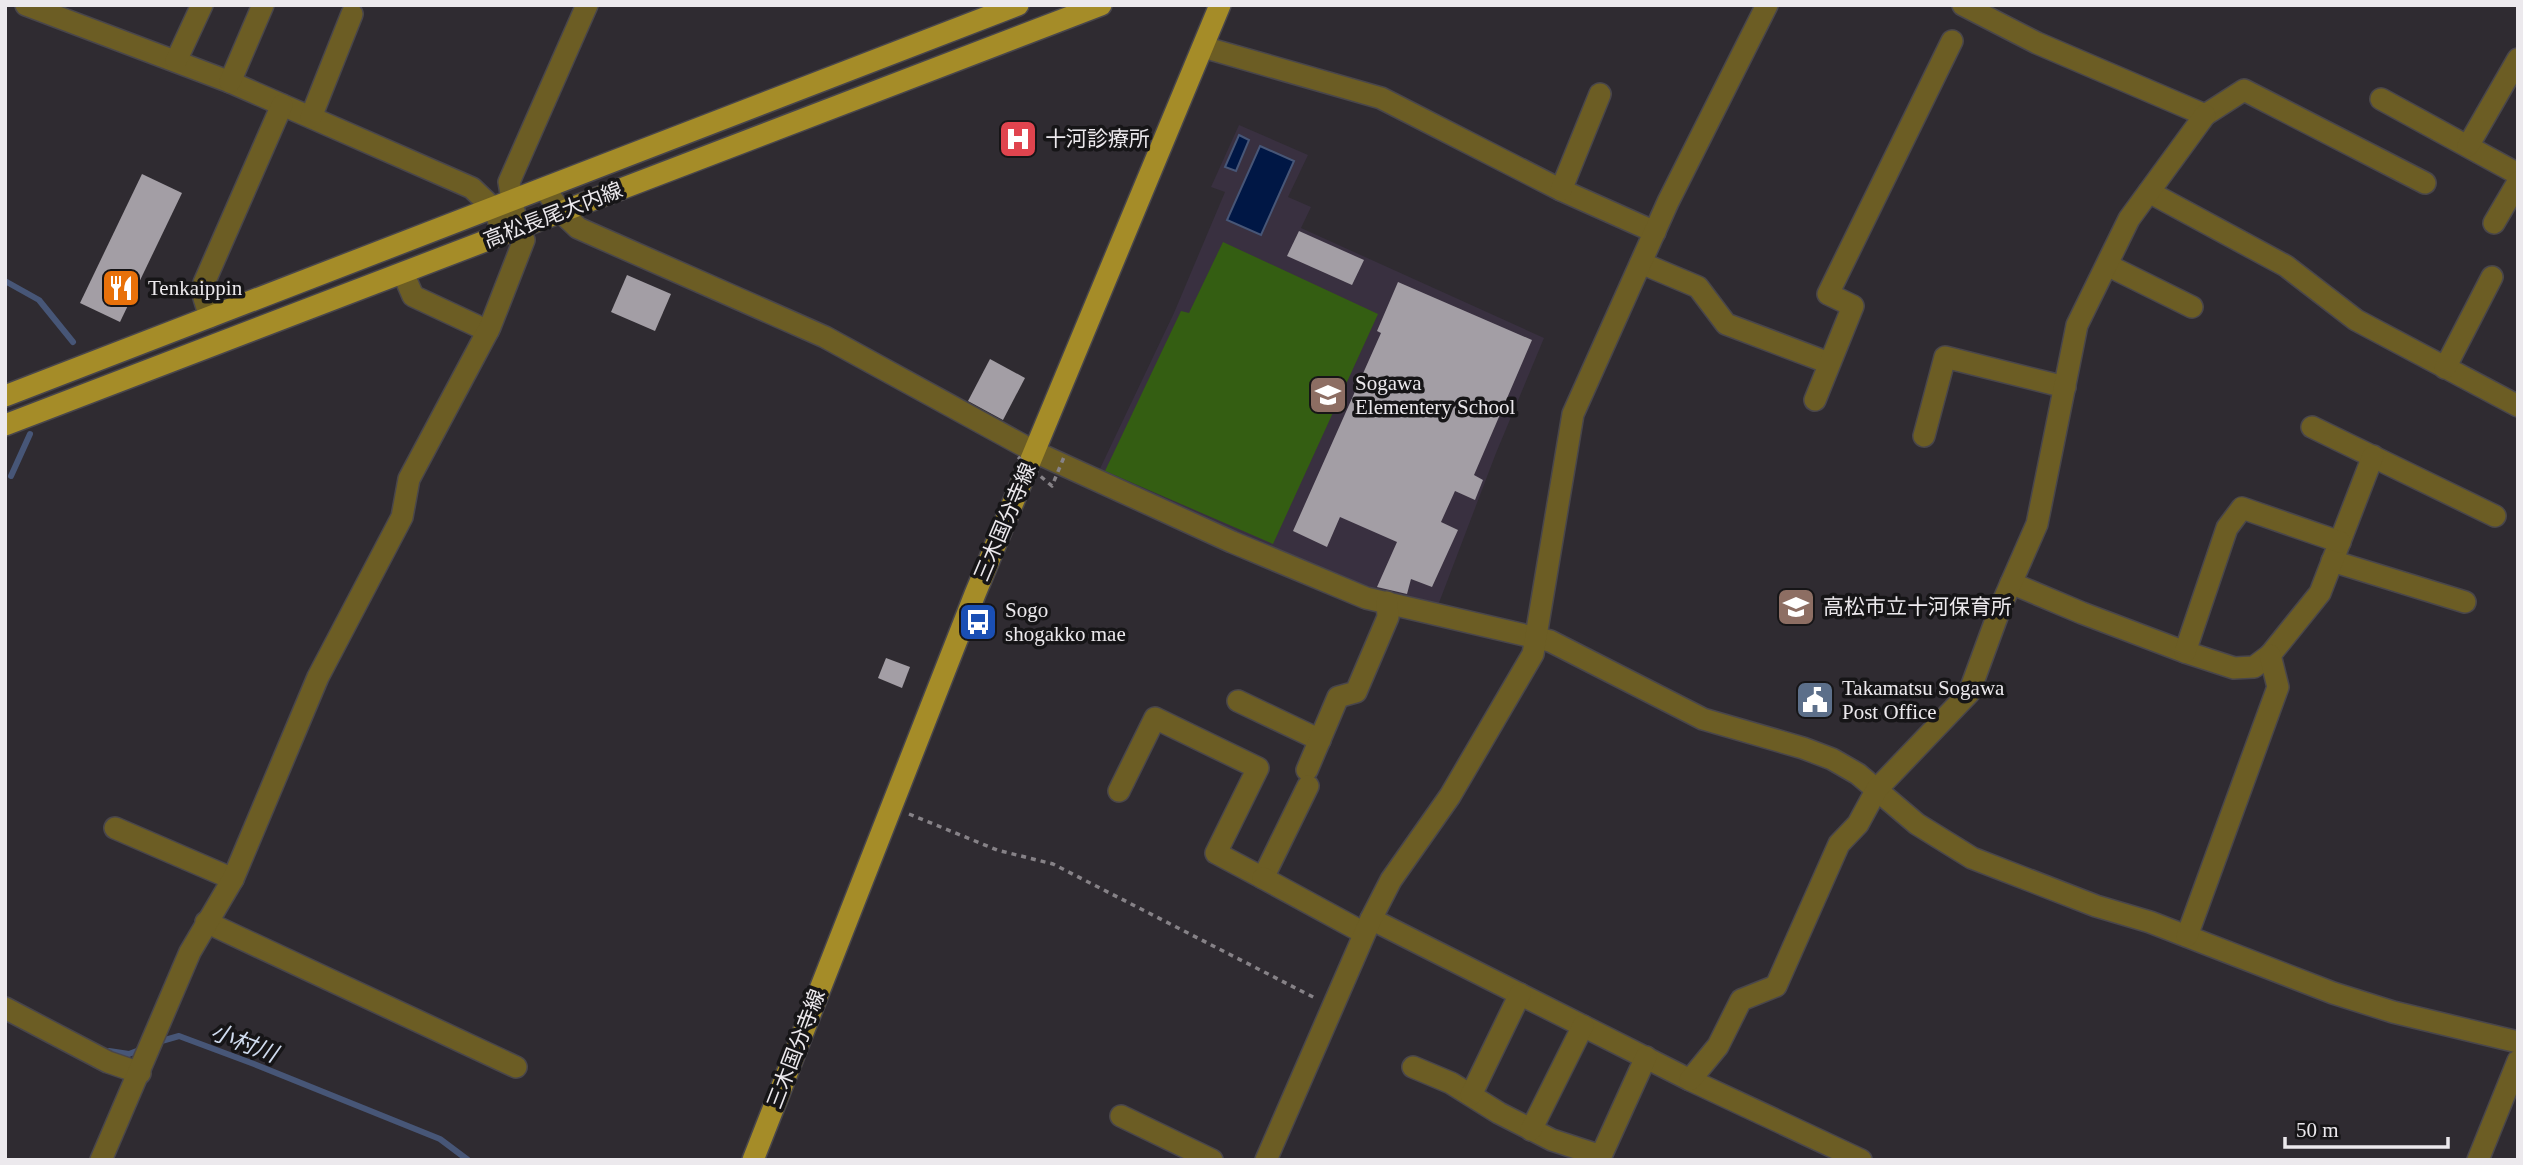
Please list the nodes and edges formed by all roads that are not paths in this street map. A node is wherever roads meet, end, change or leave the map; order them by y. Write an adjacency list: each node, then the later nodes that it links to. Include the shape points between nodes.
1 (26, 5): 14 (street)
2 (202, 5): 14 (street)
3 (263, 5): 15 (street)
4 (587, 5): 28 (street)
5 (1018, 5): 25 (main road, 高松長尾大内線)
6 (1101, 5): 29 (main road, 高松長尾大内線)
7 (1220, 5): 12 (main road, 三木国分寺線)
8 (1768, 5): 32 (street)
9 (1963, 5): 19 (street, via 2037,43)
10 (352, 14): 20 (street)
11 (1952, 41): 40 (street, via 1828,294 1853,306)
12 (1203, 47): 26 (street, via 1381,98); 49 (main road, 三木国分寺線)
13 (2518, 59): 21 (street)
14 (176, 61): 15 (street)
15 (230, 82): 18 (street)
16 (1600, 94): 26 (street)
17 (2381, 99): 21 (street)
18 (282, 105): 20 (street); 38 (street, via 204,283)
19 (2205, 115): 24 (street, via 2244,90); 27 (street)
20 (311, 117): 28 (street)
21 (2468, 146): 22 (street)
22 (2518, 174)
23 (2518, 181): 30 (street)
24 (2425, 183)
25 (545, 189): 28 (main road, 高松長尾大内線); 29 (street)
26 (1561, 190): 32 (street)
27 (2149, 192): 34 (street, via 2129,219); 41 (street, via 2286,267 2356,320)
28 (502, 204): 31 (street); 38 (main road, 高松長尾大内線)
29 (561, 212): 31 (main road, 高松長尾大内線); 49 (street, via 578,228 825,337)
30 (2494, 223)
31 (511, 230): 35 (main road, 高松長尾大内線); 39 (street, via 524,240)
32 (1655, 232): 33 (street)
33 (1641, 263): 40 (street, via 1698,287 1727,324); 56 (street, via 1573,414)
34 (2107, 265): 37 (street); 42 (street, via 2077,325)
35 (403, 273): 39 (street, via 414,296); 46 (main road, 高松長尾大内線)
36 (2492, 277): 41 (street)
37 (2192, 307)
38 (210, 317): 43 (main road, 高松長尾大内線)
39 (488, 331): 65 (street, via 409,479 402,516 318,677)
40 (1829, 363): 44 (street)
41 (2445, 368): 45 (street)
42 (2065, 387): 48 (street, via 1945,357); 53 (street, via 2037,524)
43 (5, 396)
44 (1815, 400)
45 (2518, 406)
46 (5, 425)
47 (2312, 427): 50 (street)
48 (1924, 436)
49 (1026, 454): 54 (street, via 1366,598); 83 (main road, 三木国分寺線)
50 (2374, 456): 51 (street); 52 (street)
51 (2495, 516)
52 (2336, 551): 55 (street); 57 (street, via 2242,508 2227,528); 58 (street, via 2320,593)
53 (2011, 583): 57 (street); 61 (street, via 1969,693)
54 (1387, 602): 56 (street); 60 (street, via 1388,617 1356,692 1338,697)
55 (2465, 602)
56 (1536, 637): 61 (street, via 1703,719 1832,759); 67 (street, via 1533,654 1513,690 1450,796 1391,880)
57 (2185, 652): 58 (street, via 2234,668 2254,667)
58 (2270, 655): 68 (street, via 2278,687)
59 (1238, 701): 60 (street)
60 (1320, 740): 64 (street)
61 (1877, 789): 68 (street, via 1917,824 1972,858); 78 (street, via 1858,824 1839,844 1776,986 1741,1000 1718,1046)
62 (1119, 791): 64 (street, via 1156,718 1258,768 1216,853)
63 (115, 828): 65 (street)
64 (1263, 878): 67 (street)
65 (233, 879): 66 (street)
66 (206, 922): 75 (street); 76 (street)
67 (1367, 926): 69 (street); 85 (street)
68 (2187, 936): 72 (street, via 2369,1004)
69 (1520, 994): 71 (street); 79 (street)
70 (5, 1008): 75 (street, via 108,1062)
71 (1583, 1026): 73 (street); 81 (street)
72 (2518, 1042)
73 (1646, 1057): 78 (street); 81 (street, via 1601,1156)
74 (2518, 1061): 87 (street)
75 (144, 1064): 82 (street)
76 (516, 1066)
77 (1413, 1067): 79 (street)
78 (1690, 1080): 86 (street)
79 (1471, 1096): 81 (street)
80 (1121, 1116): 84 (street)
81 (1531, 1130)
82 (101, 1160)
83 (753, 1160)
84 (1212, 1160)
85 (1266, 1160)
86 (1861, 1160)
87 (2478, 1160)

